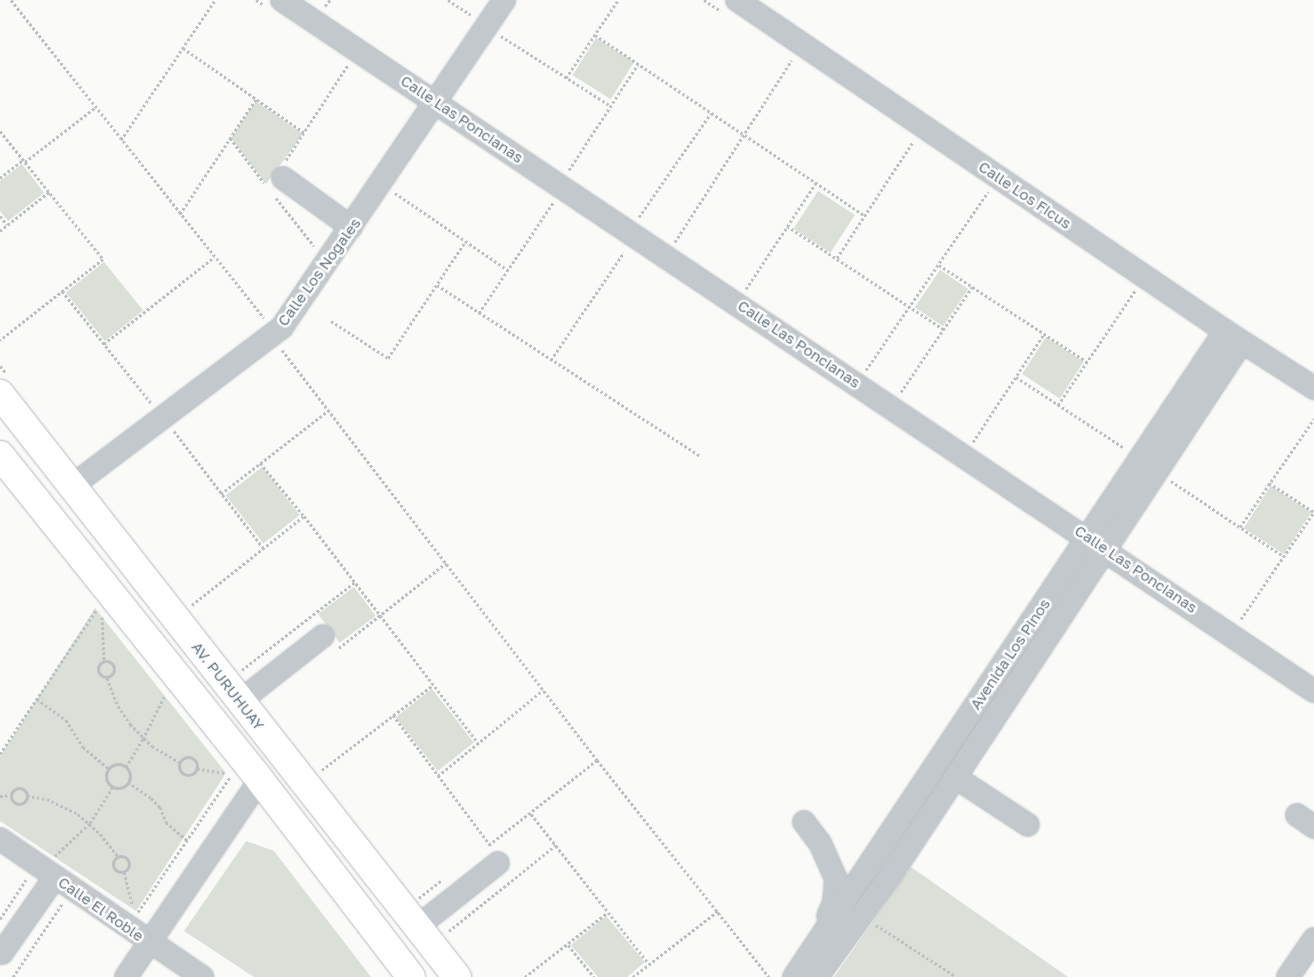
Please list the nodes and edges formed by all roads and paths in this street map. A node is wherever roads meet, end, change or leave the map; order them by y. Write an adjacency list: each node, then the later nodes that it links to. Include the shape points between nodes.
1 (11, 0): 19 (path)
2 (215, 0): 11 (path)
3 (282, 0): 17 (street, Calle Las Poncianas)
4 (448, 0): 8 (path)
5 (504, 0): 17 (street, Calle Los Nogales)
6 (618, 0): 10 (path)
7 (737, 0): 60 (street, Calle Los Ficus)
8 (476, 18)
9 (497, 32): 15 (path)
10 (595, 35): 14 (path); 15 (path)
11 (183, 48): 16 (path); 25 (path)
12 (793, 59): 23 (path)
13 (350, 62): 22 (path)
14 (638, 64): 18 (path); 20 (path)
15 (566, 78): 18 (path)
16 (256, 98): 22 (path); 34 (path)
17 (437, 102): 30 (street, Calle Las Poncianas); 40 (street, Calle Los Nogales)
18 (611, 106): 30 (path)
19 (96, 107): 25 (path); 26 (path)
20 (711, 113): 23 (path); 37 (path, via 642,214)
21 (0, 131): 26 (path)
22 (305, 133): 27 (path)
23 (743, 134): 29 (path); 43 (path)
24 (915, 139): 35 (path)
25 (122, 140): 34 (path)
26 (24, 161): 28 (path); 32 (path)
27 (283, 171): 40 (street)
28 (0, 178)
29 (816, 183): 35 (path); 39 (path)
30 (560, 184): 48 (path, via 551,196 553,203); 87 (street, Calle Las Poncianas)
31 (990, 189): 47 (path)
32 (49, 192): 38 (path); 52 (path, via 103,259)
33 (392, 192): 42 (path)
34 (180, 214): 45 (path)
35 (864, 215): 46 (path)
36 (0, 216): 38 (path)
37 (633, 222)
38 (7, 226): 41 (path)
39 (787, 226): 46 (path); 53 (path)
40 (351, 227): 57 (street, Calle Los Nogales, via 282,327)
41 (0, 231)
42 (465, 242): 48 (path); 49 (path)
43 (673, 246)
44 (627, 248): 63 (path)
45 (214, 257): 57 (path); 62 (path)
46 (837, 258): 54 (path)
47 (939, 265): 50 (path); 54 (path)
48 (508, 270): 55 (path)
49 (437, 285): 55 (path); 56 (path, via 388,358)
50 (972, 287): 58 (path); 59 (path)
51 (1138, 287): 64 (path)
52 (62, 291): 61 (path); 62 (path)
53 (743, 294)
54 (910, 306): 58 (path); 65 (path)
55 (479, 313): 63 (path)
56 (331, 321)
57 (269, 328): 72 (path); 82 (street, Calle Los Nogales)
58 (944, 329): 69 (path)
59 (1044, 334): 64 (path); 66 (path)
60 (1234, 336): 67 (street, Calle Los Ficus); 78 (street, Avenida Los Pinos); 80 (street, Avenida Los Pinos)
61 (0, 340)
62 (104, 344): 71 (path)
63 (551, 360): 77 (path)
64 (1087, 362): 70 (path)
65 (864, 374)
66 (1016, 377): 70 (path); 75 (path)
67 (1314, 388)
68 (0, 394): 82 (main road, AV. PURUHUAY)
69 (898, 396)
70 (1058, 405): 78 (path)
71 (156, 409)
72 (329, 410): 79 (path); 91 (path)
73 (1314, 419): 81 (path)
74 (171, 427): 83 (path)
75 (971, 445)
76 (0, 455): 120 (main road)
77 (700, 456)
78 (1140, 458): 87 (street, Avenida Los Pinos)
79 (260, 463): 83 (path); 85 (path)
80 (1158, 472): 86 (path); 89 (street, Avenida Los Pinos)
81 (1269, 483): 84 (path); 86 (path)
82 (72, 486): 107 (main road, AV. PURUHUAY)
83 (221, 494): 88 (path)
84 (1314, 512): 90 (path)
85 (304, 516): 88 (path); 92 (path)
86 (1240, 527): 90 (path)
87 (1088, 537): 89 (street, Calle Las Poncianas); 145 (street, Avenida Los Pinos)
88 (263, 548): 94 (path)
89 (1106, 550): 97 (street, Calle Las Poncianas); 119 (street, Avenida Los Pinos)
90 (1283, 556): 97 (path)
91 (446, 563): 96 (path); 104 (path)
92 (355, 582): 96 (path); 100 (path)
93 (103, 606): 99 (path)
94 (189, 606)
95 (98, 608): 106 (path)
96 (380, 615): 98 (path); 102 (path)
97 (1231, 633): 105 (street, Calle Las Poncianas)
98 (327, 645): 107 (street)
99 (104, 661): 101 (path, via 98,672); 101 (path, via 114,668)
100 (240, 672)
101 (107, 678): 109 (path, via 118,706)
102 (433, 685): 108 (path); 110 (path)
103 (168, 687): 109 (path)
104 (543, 690): 110 (path); 112 (path)
105 (1314, 691)
106 (37, 698): 111 (path); 115 (path, via 66,720 83,747)
107 (240, 701): 140 (main road, AV. PURUHUAY)
108 (393, 715): 117 (path); 118 (path)
109 (143, 738): 113 (path, via 165,756); 114 (path)
110 (478, 743): 118 (path)
111 (0, 754)
112 (597, 760): 126 (path); 138 (path)
113 (179, 762): 116 (path, via 191,757); 116 (path, via 178,768 184,776 194,774)
114 (126, 767): 115 (path, via 119,764); 121 (path, via 130,776)
115 (108, 768): 122 (path, via 106,779)
116 (197, 769): 131 (path, via 233,772)
117 (318, 774)
118 (438, 776): 134 (path)
119 (955, 777): 129 (street); 162 (street, Avenida Los Pinos, via 891,875)
120 (260, 780): 146 (street); 155 (main road)
121 (128, 782): 122 (path, via 122,787); 131 (path, via 151,798 160,807 166,822)
122 (114, 787): 128 (path)
123 (0, 796): 124 (path)
124 (10, 796): 125 (path, via 12,801 21,804); 125 (path, via 13,789 20,787)
125 (27, 796): 128 (path, via 62,804)
126 (531, 814): 132 (path); 134 (path)
127 (804, 822): 145 (street, via 820,843 836,879 834,902)
128 (90, 823): 133 (path); 136 (path)
129 (1028, 825)
130 (0, 839): 136 (street, Calle El Roble)
131 (187, 840): 135 (path, via 135,916)
132 (556, 844): 134 (path); 139 (path)
133 (118, 856): 135 (path, via 114,859 113,868); 135 (path, via 122,855 129,861 130,865)
134 (498, 860): 140 (street); 143 (path)
135 (124, 872)
136 (54, 873): 141 (path); 146 (street, Calle El Roble); 148 (street); 152 (path)
137 (445, 878): 140 (path)
138 (718, 911): 149 (path); 160 (path)
139 (607, 913): 147 (path); 149 (path)
140 (416, 914): 156 (main road, AV. PURUHUAY)
141 (0, 919)
142 (875, 925): 150 (path)
143 (442, 936)
144 (1314, 939): 151 (street)
145 (819, 941): 161 (street, Avenida Los Pinos)
146 (150, 942): 153 (street); 154 (street, Calle El Roble)
147 (568, 944): 157 (path); 158 (path)
148 (2, 953)
149 (649, 964): 159 (path)
150 (955, 976)
151 (1292, 976)
152 (13, 977)
153 (126, 977)
154 (202, 977)
155 (411, 977)
156 (456, 977)
157 (525, 977)
158 (594, 977)
159 (633, 977)
160 (769, 977)
161 (794, 977)
162 (817, 977)

